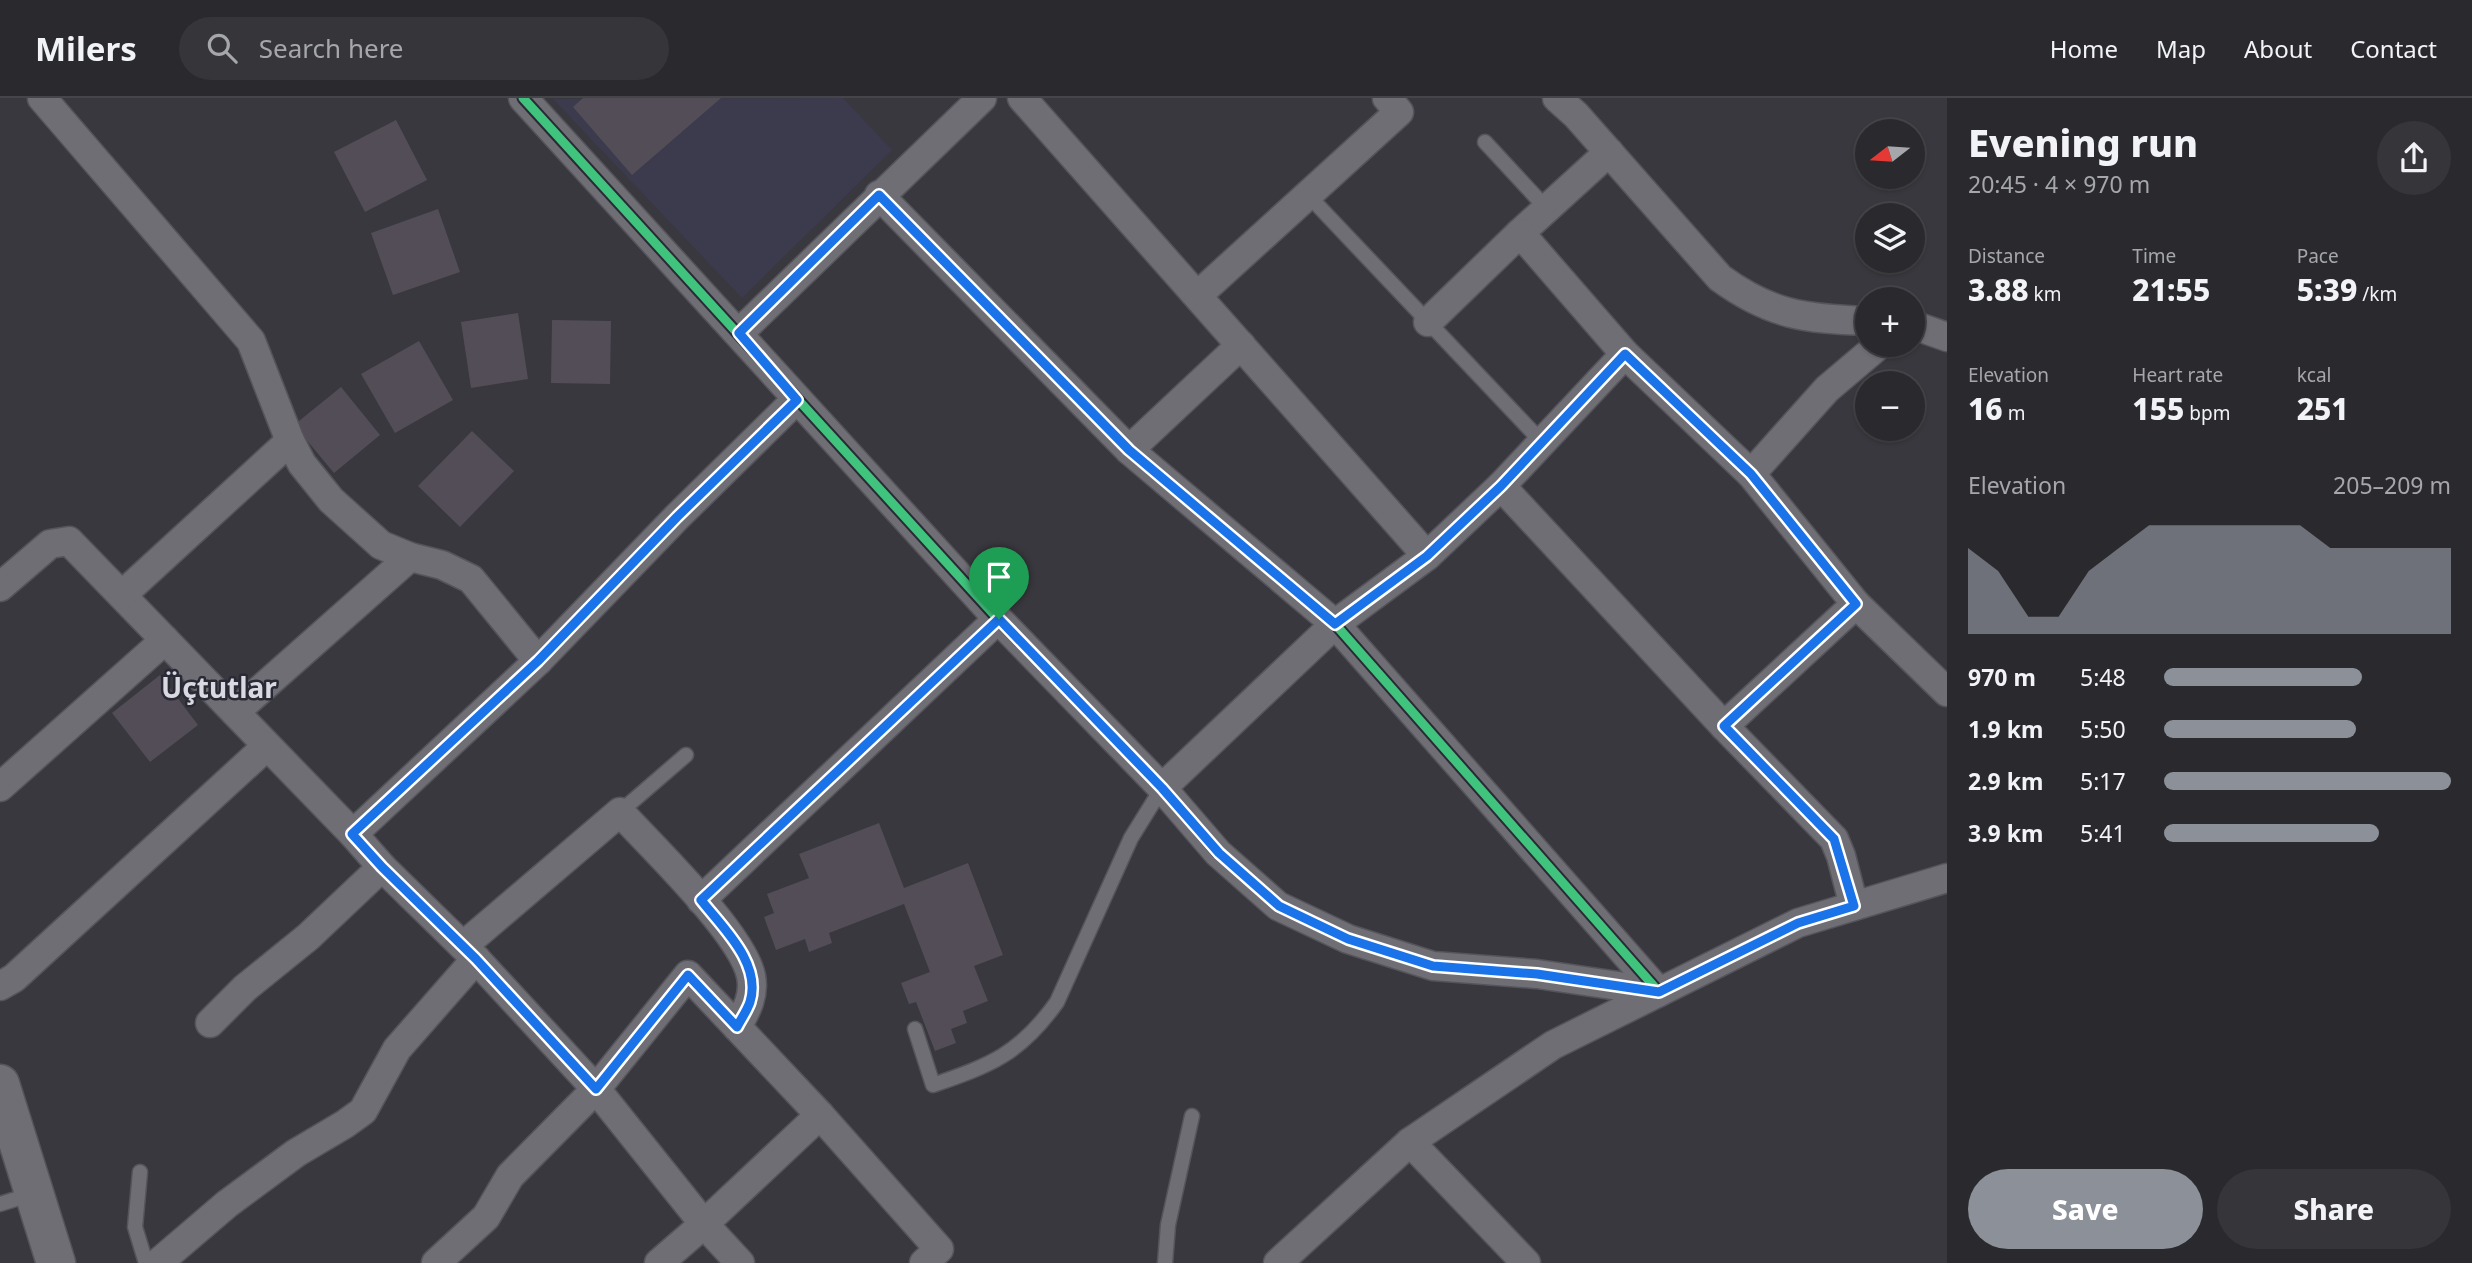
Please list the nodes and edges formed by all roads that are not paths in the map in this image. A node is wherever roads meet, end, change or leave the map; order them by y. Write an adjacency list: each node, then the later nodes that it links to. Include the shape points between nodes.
1 (42, 98): 23 (street, via 251,341)
2 (523, 98): 17 (street)
3 (982, 98): 9 (street)
4 (1022, 98): 13 (street)
5 (1387, 98): 10 (street, via 1399,112)
6 (1557, 98): 8 (street)
7 (1485, 142): 11 (lane)
8 (1609, 152): 11 (street); 14 (street, via 1720,278 1743,295 1797,316)
9 (879, 195): 17 (street); 25 (street)
10 (1308, 195): 13 (street); 15 (lane)
11 (1547, 209): 12 (street)
12 (1520, 233): 15 (street); 20 (street)
13 (1198, 295): 19 (street)
14 (1855, 320)
15 (1428, 322): 24 (lane)
16 (1925, 329): 18 (street)
17 (739, 333): 22 (street)
18 (1947, 337)
19 (1241, 345): 25 (street); 29 (street)
20 (1625, 354): 24 (street); 26 (street)
21 (1865, 357): 26 (street, via 1826,389)
22 (797, 400): 33 (street); 36 (street)
23 (290, 441): 28 (street, via 331,500 381,545); 31 (street)
24 (1542, 442): 27 (street)
25 (1129, 450): 34 (street)
26 (1751, 474): 32 (street)
27 (1501, 486): 29 (street); 39 (street)
28 (410, 556): 36 (street, via 471,579); 38 (street)
29 (1427, 556): 34 (street)
30 (0, 587): 31 (street, via 50,544 69,541)
31 (122, 595): 35 (street)
32 (1856, 604): 37 (street); 39 (street)
33 (999, 619): 43 (street); 48 (street)
34 (1335, 624): 43 (street); 52 (street)
35 (165, 640): 38 (street); 42 (street)
36 (538, 661): 45 (street)
37 (1947, 692)
38 (235, 712): 40 (street)
39 (1724, 726): 49 (street, via 1834,839)
40 (267, 746): 45 (street); 51 (street)
41 (686, 755): 44 (lane)
42 (0, 787)
43 (1162, 788): 52 (street, via 1219,853 1279,906 1348,939 1433,966 1537,974); 55 (lane, via 1131,838 1056,1002 1024,1042 980,1069 933,1085)
44 (620, 812): 48 (street); 50 (street)
45 (352, 834): 46 (street)
46 (382, 867): 50 (street); 53 (street)
47 (1947, 878): 49 (street)
48 (701, 900): 54 (street, via 737,946 749,970 750,1002)
49 (1854, 906): 52 (street, via 1798,923)
50 (470, 952): 57 (street); 66 (street, via 397,1049 363,1111 237,1196)
51 (0, 986)
52 (1659, 992): 60 (street, via 1553,1045)
53 (210, 1023)
54 (737, 1027): 57 (street, via 688,975); 58 (street)
55 (915, 1029)
56 (0, 1084): 62 (street)
57 (596, 1089): 63 (street); 67 (street, via 510,1176 486,1217)
58 (820, 1115): 63 (street); 70 (street, via 939,1249)
59 (1192, 1116): 71 (lane, via 1168,1225)
60 (1410, 1142): 72 (street); 73 (street)
61 (140, 1172): 65 (lane, via 135,1227)
62 (17, 1199): 64 (street)
63 (704, 1224): 68 (street); 69 (street)
64 (56, 1263)
65 (146, 1263)
66 (158, 1263)
67 (436, 1263)
68 (659, 1263)
69 (740, 1263)
70 (924, 1263)
71 (1165, 1263)
72 (1278, 1263)
73 (1526, 1263)

